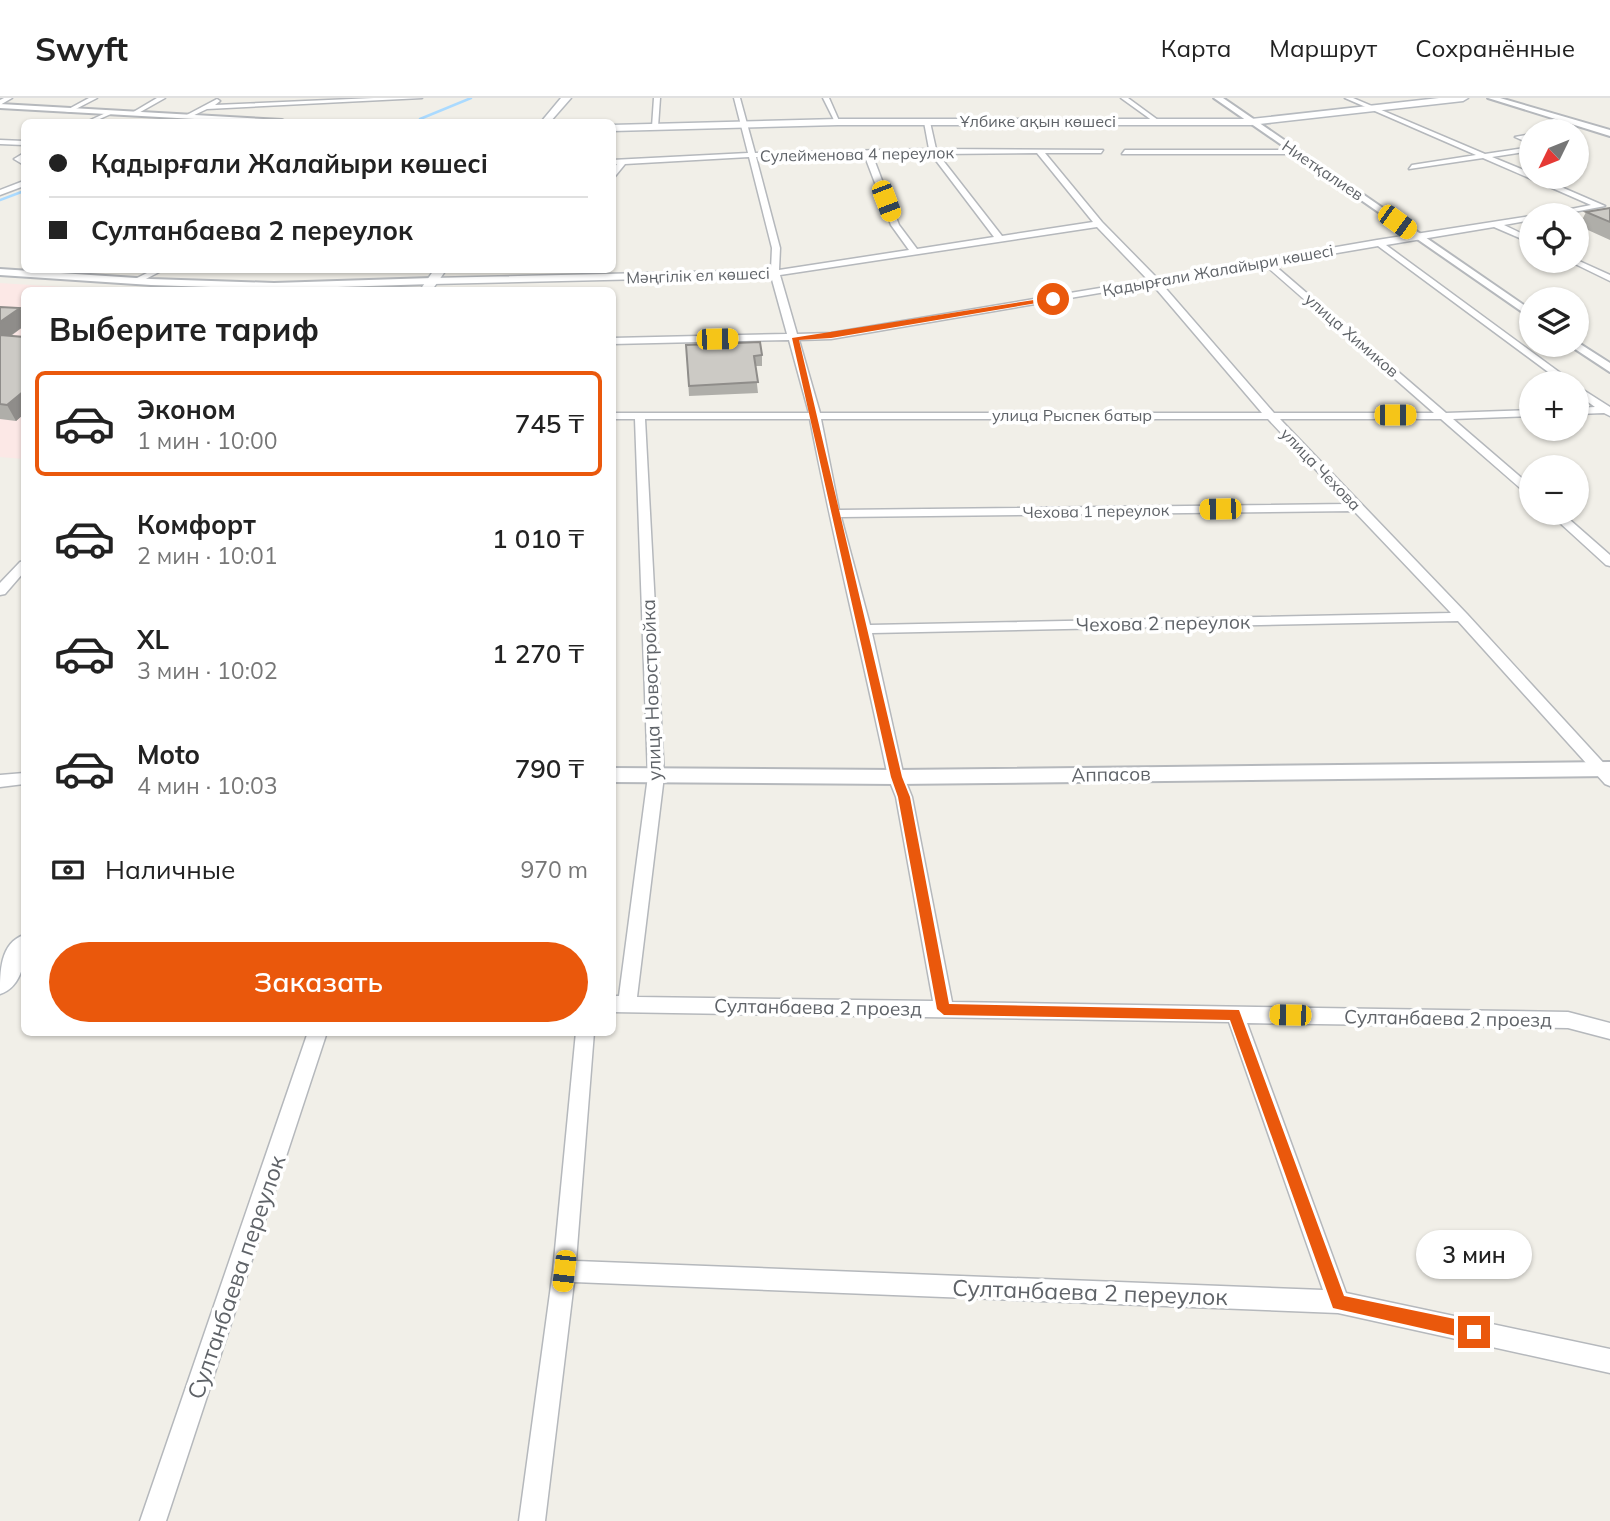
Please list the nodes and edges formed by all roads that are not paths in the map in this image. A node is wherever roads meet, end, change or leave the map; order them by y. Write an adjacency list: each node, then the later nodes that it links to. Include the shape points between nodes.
1 (9, 98): 18 (street)
2 (94, 98): 21 (street)
3 (162, 98): 23 (street)
4 (222, 98): 19 (street)
5 (318, 98): 17 (street)
6 (419, 98): 16 (street)
7 (566, 98): 27 (main road)
8 (657, 98): 33 (street)
9 (737, 98): 32 (street)
10 (826, 98): 29 (street)
11 (1124, 98): 28 (street)
12 (1218, 98): 31 (street, Ниетқалиев)
13 (1348, 98): 20 (street)
14 (1463, 98): 20 (main road, Ұлбике ақын көшесі)
15 (1492, 98): 35 (street)
16 (374, 99): 17 (street)
17 (312, 103): 19 (street)
18 (0, 104): 21 (street)
19 (208, 107): 24 (street)
20 (1371, 108): 31 (main road, Ұлбике ақын көшесі); 46 (street)
21 (68, 111): 22 (street)
22 (110, 113): 23 (street); 25 (street)
23 (133, 114): 24 (street)
24 (186, 117): 26 (street)
25 (96, 119)
26 (224, 119)
27 (548, 119)
28 (1155, 120): 30 (main road, Ұлбике ақын көшесі); 31 (main road, Ұлбике ақын көшесі)
29 (838, 122): 30 (main road, Ұлбике ақын көшесі); 32 (main road, Ұлбике ақын көшесі)
30 (927, 122): 40 (street)
31 (1251, 122): 43 (street, Ниетқалиев)
32 (743, 123): 33 (main road, Ұлбике ақын көшесі); 45 (street)
33 (655, 127): 34 (main road, Ұлбике ақын көшесі)
34 (616, 128)
35 (1610, 133)
36 (0, 142): 37 (street)
37 (21, 143)
38 (1101, 151): 41 (street, Сулейменова 4 переулок)
39 (1519, 151): 46 (street)
40 (933, 152): 41 (street, Сулейменова 4 переулок); 44 (street, Сулейменова 4 переулок); 63 (street)
41 (1040, 152): 59 (street, улица Чехова)
42 (1125, 152): 43 (street)
43 (1297, 152): 62 (street, Ниетқалиев)
44 (868, 154): 45 (street, Сулейменова 4 переулок); 65 (street, via 895,225)
45 (754, 155): 48 (street, Сулейменова 4 переулок); 70 (street, via 776,248)
46 (1484, 156): 49 (street); 50 (street)
47 (616, 162): 48 (street, Сулейменова 4 переулок)
48 (622, 162): 51 (street)
49 (1412, 167)
50 (1519, 171)
51 (616, 172)
52 (21, 185): 54 (street)
53 (1561, 189): 56 (street)
54 (0, 193)
55 (1610, 204): 56 (street)
56 (1600, 206): 57 (street)
57 (1589, 208)
58 (1519, 220): 60 (street, Қадырғали Жалайыри көшесі)
59 (1099, 224): 63 (street, Мәңгілік ел көшесі); 73 (street, улица Чехова)
60 (1495, 224): 61 (street); 62 (street, Қадырғали Жалайыри көшесі)
61 (1519, 235)
62 (1415, 236): 64 (street, Қадырғали Жалайыри көшесі); 77 (street, Ниетқалиев)
63 (1000, 239): 65 (street, Мәңгілік ел көшесі)
64 (1377, 242): 66 (street, Қадырғали Жалайыри көшесі); 82 (street)
65 (915, 252): 70 (street, Мәңгілік ел көшесі)
66 (1266, 262): 73 (street, Қадырғали Жалайыри көшесі); 89 (street, улица Химиков)
67 (1589, 268): 71 (street)
68 (0, 272): 72 (street, Мәңгілік ел көшесі)
69 (152, 273): 72 (street)
70 (775, 273): 74 (street, Мәңгілік ел көшесі); 78 (street)
71 (1610, 278)
72 (135, 281): 75 (street, Мәңгілік ел көшесі)
73 (1156, 282): 78 (street, Қадырғали Жалайыри көшесі, via 831,336); 87 (street, улица Чехова)
74 (429, 286): 76 (street, Мәңгілік ел көшесі)
75 (253, 287)
76 (351, 287)
77 (1519, 307)
78 (795, 338): 79 (street, Қадырғали Жалайыри көшесі); 88 (street)
79 (616, 341)
80 (1589, 354): 81 (street)
81 (1610, 368)
82 (1553, 371)
83 (1589, 398): 85 (street)
84 (1589, 411): 85 (street)
85 (1608, 411)
86 (1519, 413): 89 (street, улица Рыспек батыр)
87 (1269, 414): 88 (street, улица Рыспек батыр); 89 (street, улица Рыспек батыр); 93 (street, улица Чехова)
88 (815, 415): 91 (street, улица Рыспек батыр); 94 (street)
89 (1445, 415): 92 (street, улица Химиков)
90 (616, 416): 91 (street, улица Рыспек батыр)
91 (640, 416): 103 (street, улица Новостройка)
92 (1519, 481)
93 (1357, 508): 94 (street, Чехова 1 переулок); 99 (street, улица Чехова)
94 (834, 514): 100 (street)
95 (1568, 525): 96 (street)
96 (1610, 562)
97 (21, 568): 98 (street)
98 (0, 591)
99 (1462, 617): 100 (street, Чехова 2 переулок); 101 (street, улица Чехова)
100 (864, 629): 104 (street)
101 (1606, 772): 104 (street, Аппасов)
102 (616, 775): 103 (street, Аппасов)
103 (656, 776): 104 (street, Аппасов); 109 (street, улица Новостройка)
104 (897, 777): 110 (street)
105 (21, 779): 106 (street)
106 (0, 781)
107 (21, 951): 108 (main road)
108 (0, 983)
109 (620, 1004): 110 (street, Султанбаева 2 проезд)
110 (944, 1009): 111 (street, Султанбаева 2 проезд)
111 (1235, 1014): 112 (street, Султанбаева 2 проезд, via 1568,1020); 116 (street)
112 (1610, 1031)
113 (317, 1036): 118 (street, Султанбаева переулок)
114 (585, 1036): 115 (street)
115 (564, 1271): 116 (street, Султанбаева 2 переулок); 119 (street)
116 (1338, 1303): 117 (street, Султанбаева 2 переулок)
117 (1610, 1361)
118 (153, 1521)
119 (532, 1521)

